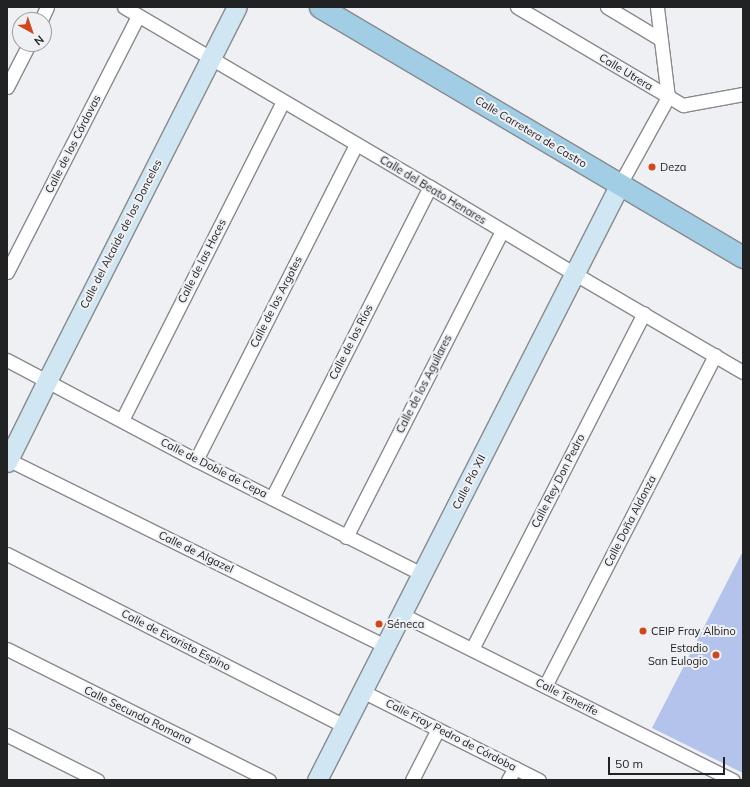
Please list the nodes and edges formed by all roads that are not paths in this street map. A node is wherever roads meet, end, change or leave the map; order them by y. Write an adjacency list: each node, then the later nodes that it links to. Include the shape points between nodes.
1 (124, 7): 7 (street, Calle del Beato Henares)
2 (237, 7): 10 (street, Calle del Alcaide de los Donceles)
3 (320, 7): 16 (main road, Calle Carretera de Castro)
4 (517, 7): 13 (street, Calle Utrera)
5 (607, 7): 8 (street)
6 (657, 7): 8 (street)
7 (138, 16): 10 (street, Calle del Beato Henares); 20 (street, Calle de los Córdovas)
8 (660, 39): 13 (street)
9 (25, 52): 11 (street)
10 (211, 59): 14 (street, Calle del Beato Henares); 26 (street, Calle del Alcaide de los Donceles)
11 (7, 87)
12 (743, 94): 13 (street, Calle Utrera, via 683,105)
13 (668, 97): 16 (street)
14 (283, 101): 15 (street, Calle del Beato Henares); 27 (street, Calle de las Hoces)
15 (356, 144): 17 (street, Calle del Beato Henares); 29 (street, Calle de los Argotes)
16 (620, 184): 19 (main road, Calle Carretera de Castro); 21 (street, Calle Pío XII)
17 (430, 187): 18 (street, Calle del Beato Henares); 30 (street, Calle de los Ríos)
18 (502, 230): 21 (street, Calle del Beato Henares); 31 (street, Calle de los Aguilares)
19 (743, 257)
20 (7, 272)
21 (575, 274): 22 (street, Calle del Beato Henares); 33 (street, Calle Pío XII)
22 (644, 313): 23 (street, Calle del Beato Henares); 36 (street, Calle Rey Don Pedro)
23 (715, 355): 25 (street, Calle del Beato Henares); 38 (street, Calle Doña Aldonza)
24 (7, 360): 26 (street, Calle de Doble de Cepa)
25 (743, 372)
26 (47, 381): 27 (street, Calle de Doble de Cepa); 28 (street, Calle del Alcaide de los Donceles)
27 (122, 420): 29 (street, Calle de Doble de Cepa)
28 (7, 460): 35 (street, Calle de Algazel)
29 (196, 460): 30 (street, Calle de Doble de Cepa)
30 (272, 498): 31 (street, Calle de Doble de Cepa)
31 (346, 537): 33 (street, Calle de Doble de Cepa)
32 (7, 554): 40 (street, Calle de Evaristo Espino)
33 (422, 574): 34 (street, Calle Pío XII)
34 (401, 614): 35 (street, Calle Pío XII); 36 (street, Calle Tenerife)
35 (385, 646): 39 (street, Calle Pío XII)
36 (472, 649): 38 (street, Calle Tenerife)
37 (7, 650): 45 (street, Calle Secunda Romana)
38 (546, 686): 50 (street, Calle Tenerife)
39 (362, 691): 40 (street, Calle Pío XII); 41 (street, Calle Fray Pedro de Córdoba)
40 (344, 726): 46 (street, Calle Pío XII)
41 (438, 729): 43 (street, Calle Fray Pedro de Córdoba); 47 (street)
42 (7, 735): 44 (street)
43 (514, 768): 48 (street); 49 (street, Calle Fray Pedro de Córdoba)
44 (97, 780)
45 (269, 780)
46 (316, 780)
47 (412, 780)
48 (508, 780)
49 (539, 780)
50 (733, 780)

